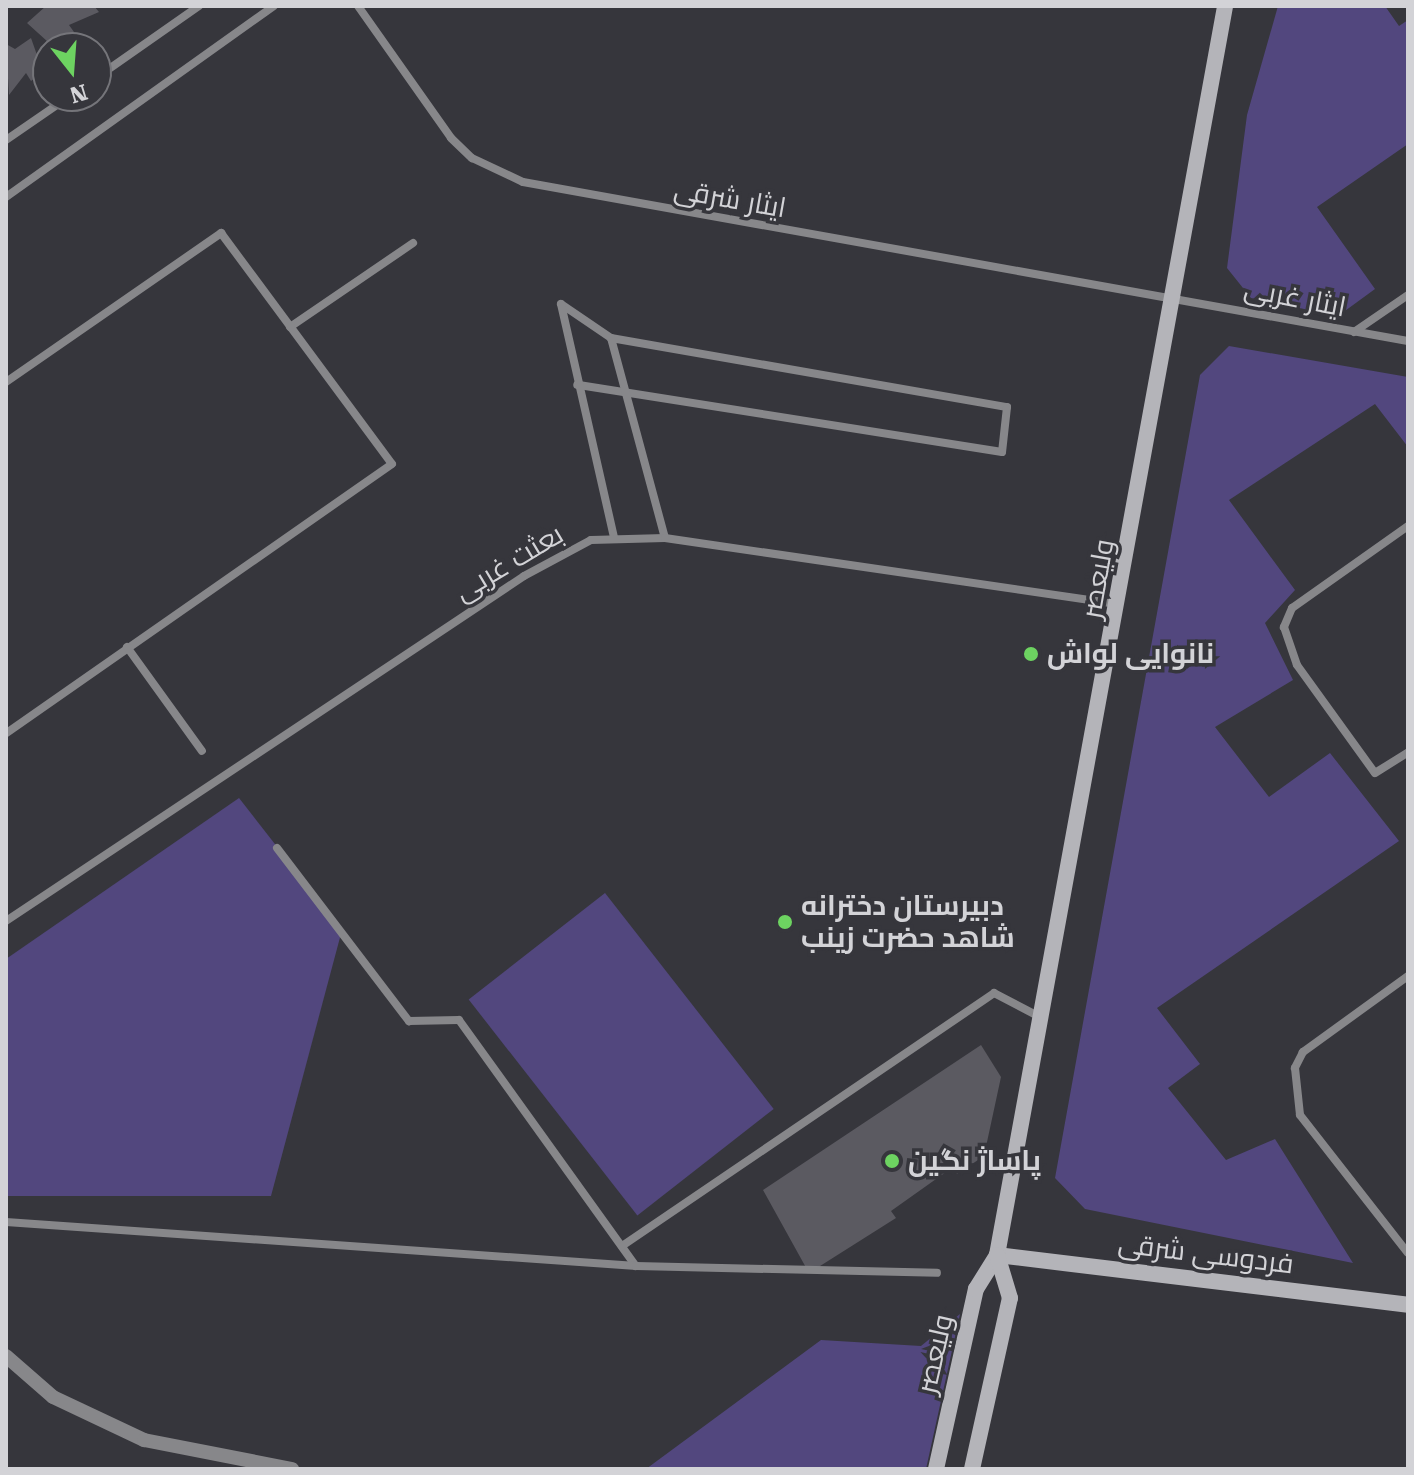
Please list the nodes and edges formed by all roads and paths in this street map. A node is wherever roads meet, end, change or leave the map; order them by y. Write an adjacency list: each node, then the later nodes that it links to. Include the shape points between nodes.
1 (199, 6): 5 (street)
2 (274, 6): 8 (street)
3 (358, 6): 11 (street, ایثار شرقی, via 451,138 472,158 523,182)
4 (1225, 6): 11 (main road, ولیعصر)
5 (112, 67)
6 (47, 112): 7 (street)
7 (6, 140)
8 (6, 197)
9 (413, 243): 12 (street)
10 (1408, 295): 13 (street)
11 (1174, 298): 13 (street, ایثار غربی); 22 (main road, ولیعصر)
12 (290, 327): 16 (street, via 221,233); 23 (street, via 392,464)
13 (1354, 332): 15 (street, ایثار غربی)
14 (611, 338): 17 (street, via 561,304); 18 (street); 18 (street, via 1007,407 1002,452)
15 (1408, 341)
16 (6, 382)
17 (577, 385): 18 (street); 20 (street)
18 (629, 393): 21 (street)
19 (1408, 526): 26 (street, via 1292,608 1284,627 1291,655 1375,773)
20 (614, 538): 21 (street, بعثت غربی); 28 (street, بعثت غربی, via 591,540 524,576)
21 (665, 538): 22 (street, بعثت غربی)
22 (1120, 605): 30 (main road, ولیعصر)
23 (127, 647): 24 (street); 25 (street)
24 (6, 733)
25 (202, 751)
26 (1408, 752)
27 (277, 848): 32 (street, via 409,1021 459,1020)
28 (6, 921)
29 (1408, 976): 33 (street, via 1303,1052 1295,1068 1300,1115)
30 (1041, 1017): 32 (street, via 994,993); 34 (main road, ولیعصر)
31 (6, 1222): 35 (street)
32 (622, 1246): 35 (street)
33 (1408, 1253)
34 (997, 1255): 37 (main road, فردوسی شرقی); 40 (main road, ولیعصر, via 976,1289); 41 (main road, ولیعصر, via 1010,1298)
35 (636, 1266): 36 (street)
36 (937, 1273)
37 (1408, 1305)
38 (6, 1356): 39 (street, via 53,1397 144,1440)
39 (283, 1468)
40 (936, 1469)
41 (972, 1469)

